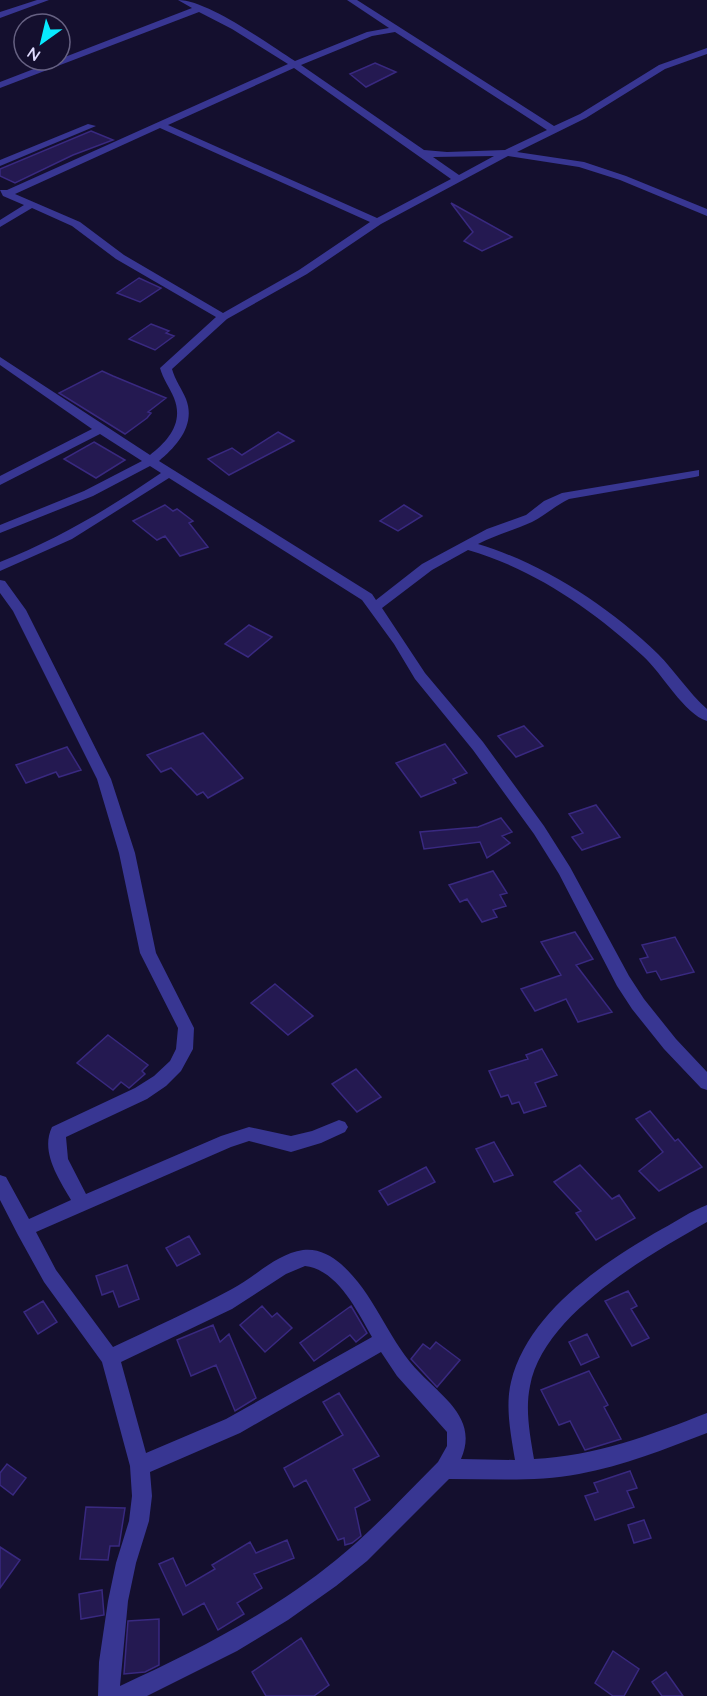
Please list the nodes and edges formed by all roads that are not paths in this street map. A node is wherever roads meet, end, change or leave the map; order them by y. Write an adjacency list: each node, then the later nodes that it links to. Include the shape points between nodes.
1 (45, 0): 5 (street)
2 (182, 0): 4 (street)
3 (351, 0): 6 (street)
4 (198, 9): 8 (street); 9 (street)
5 (0, 15)
6 (396, 29): 8 (street, via 370,34); 12 (street)
7 (707, 51): 12 (street, via 662,67)
8 (293, 65): 10 (street); 13 (street)
9 (0, 85)
10 (161, 125): 17 (street); 20 (street)
11 (91, 126): 15 (street)
12 (555, 131): 14 (street)
13 (422, 153): 14 (street); 16 (street)
14 (507, 153): 16 (street); 19 (street, via 591,167)
15 (0, 163)
16 (458, 178): 20 (street)
17 (3, 192): 18 (street)
18 (32, 205): 21 (street); 22 (street, via 76,224 120,257)
19 (707, 213)
20 (376, 222): 22 (street, via 303,272)
21 (0, 224)
22 (223, 317): 25 (street, via 166,368 168,379 181,396 183,418 168,447)
23 (0, 360): 24 (street)
24 (100, 429): 25 (street); 28 (street)
25 (152, 459): 26 (street); 29 (street)
26 (170, 472): 31 (street, via 83,530 44,551); 33 (street, via 346,582)
27 (694, 473): 30 (street, via 566,496 530,518)
28 (0, 481)
29 (0, 529)
30 (466, 545): 33 (street, via 403,583); 34 (street, via 522,563 579,598 644,649 693,706)
31 (0, 567)
32 (0, 584): 38 (street, via 19,610 104,779 127,853 148,953 186,1028 188,1041 182,1059 168,1075 139,1094 58,1132 58,1152)
33 (376, 606): 35 (street, via 420,676 478,746 539,830 565,871 622,981 670,1044)
34 (707, 716)
35 (707, 1083)
36 (339, 1127): 38 (street, via 291,1144 249,1134)
37 (0, 1183): 40 (street)
38 (82, 1203): 40 (street)
39 (707, 1213): 46 (street, via 608,1270 574,1298 536,1347 524,1369 519,1391 519,1426)
40 (24, 1229): 42 (street, via 50,1276)
41 (386, 1339): 42 (street, via 335,1271 322,1261 306,1258 211,1310); 44 (street, via 233,1426); 45 (street, via 397,1362 457,1429 457,1449)
42 (110, 1358): 44 (street)
43 (707, 1423): 46 (street, via 632,1451 578,1464)
44 (140, 1466): 47 (street, via 139,1521 118,1601)
45 (445, 1469): 46 (street); 48 (street, via 330,1578 259,1627)
46 (526, 1469)
47 (110, 1696)
48 (123, 1696)

